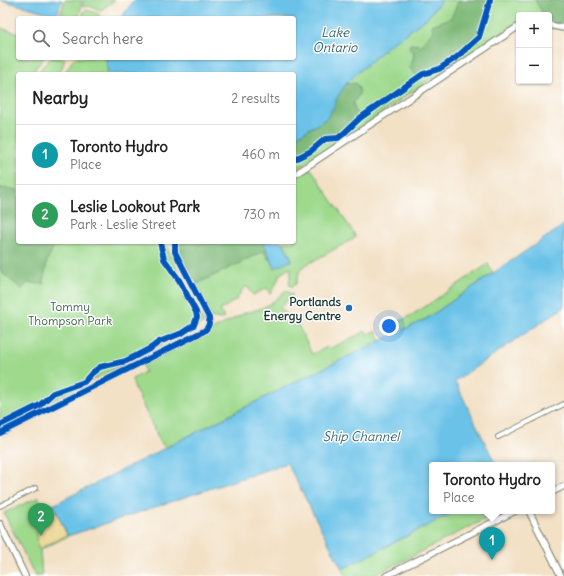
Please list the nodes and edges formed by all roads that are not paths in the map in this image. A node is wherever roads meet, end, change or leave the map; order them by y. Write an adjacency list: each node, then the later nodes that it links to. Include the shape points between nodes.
1 (552, 26): 3 (street)
2 (516, 28): 4 (street)
3 (564, 28)
4 (296, 174)
5 (175, 244): 7 (street, via 175,252 209,318 207,328)
6 (564, 404): 8 (street)
7 (0, 433)
8 (498, 437)
9 (564, 486): 11 (street)
10 (36, 488): 12 (street)
11 (555, 490)
12 (0, 506)
13 (509, 514): 17 (street)
14 (531, 514): 18 (street)
15 (0, 524): 16 (street)
16 (25, 576)
17 (386, 576)
18 (561, 576)

